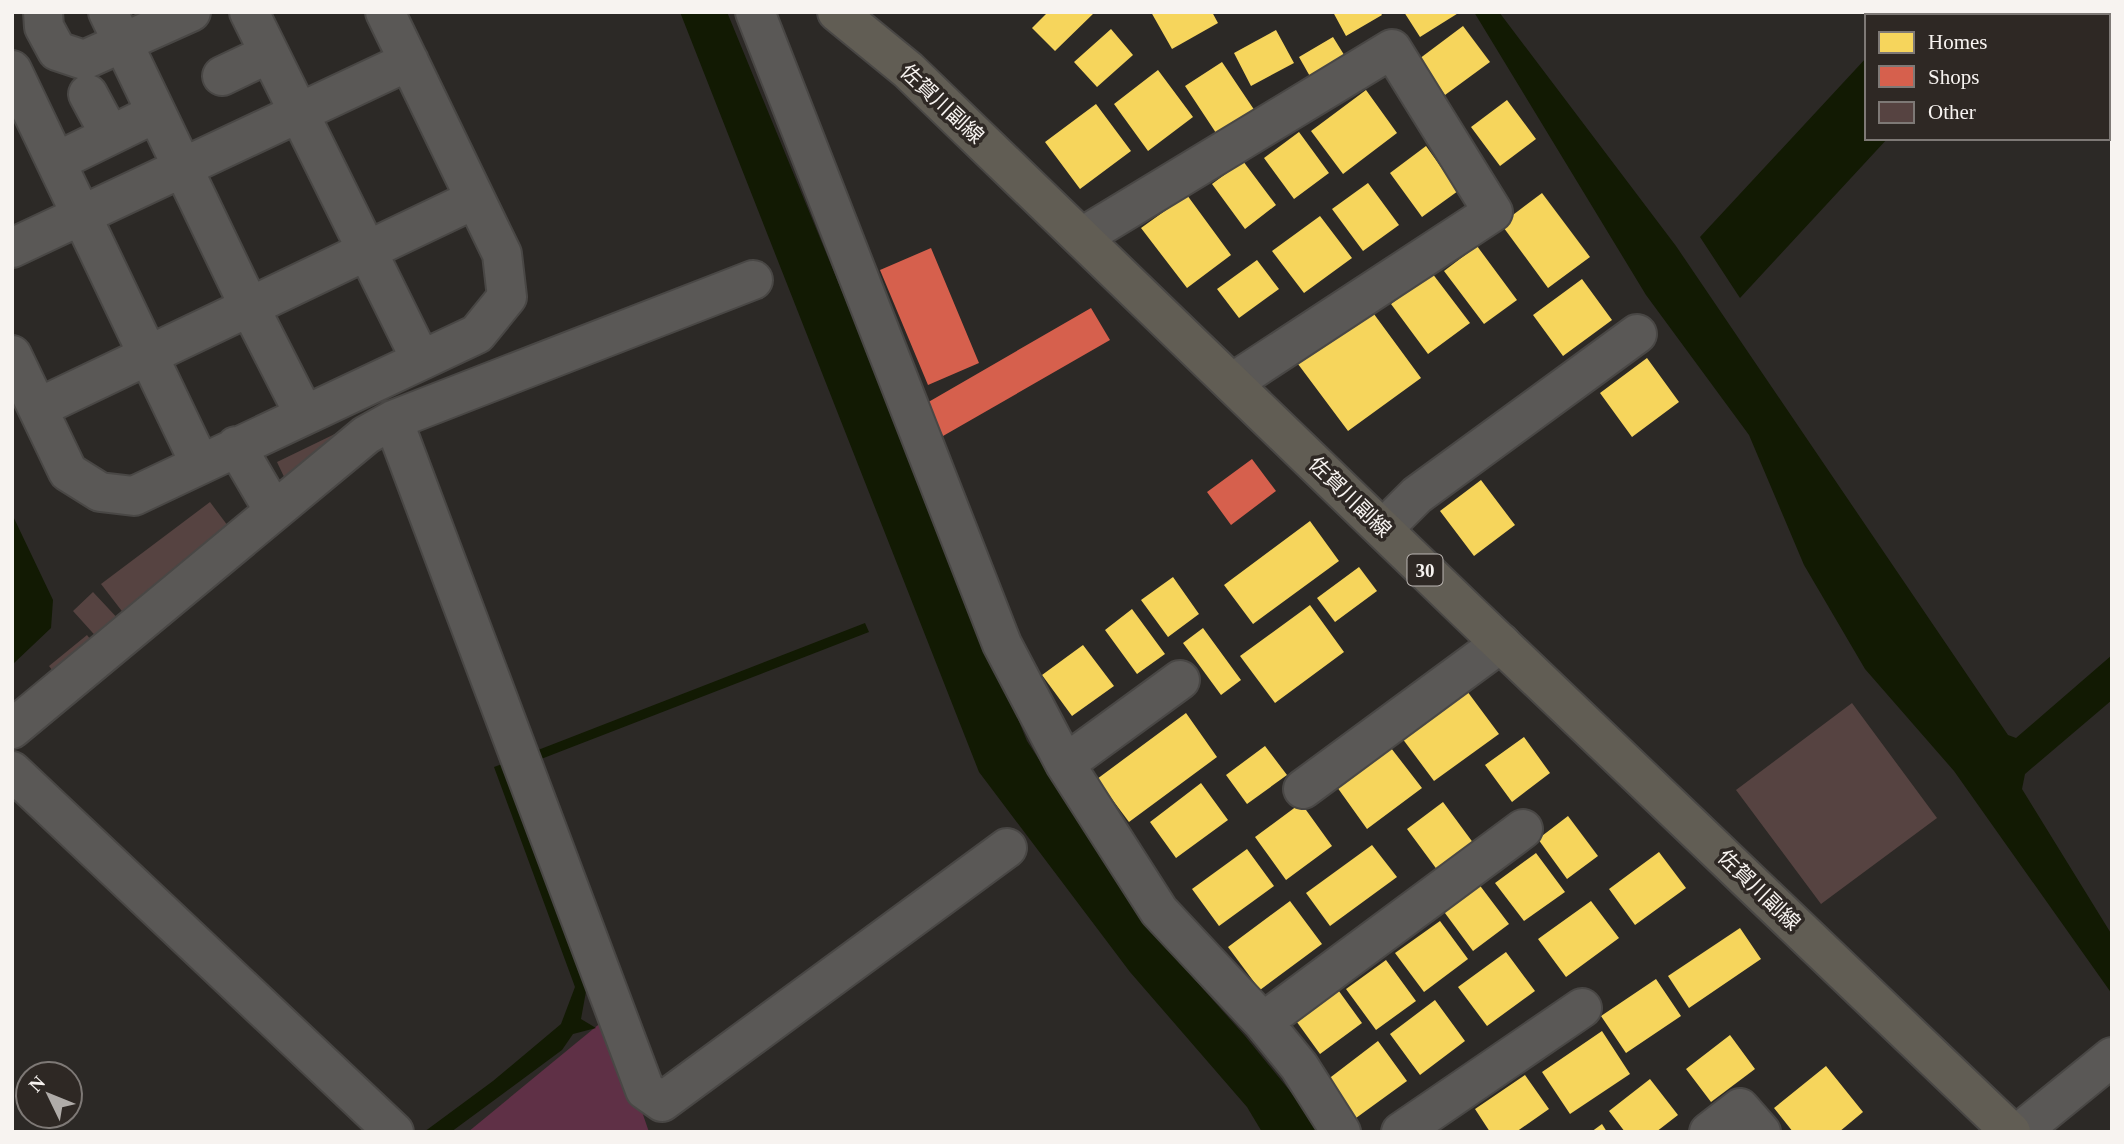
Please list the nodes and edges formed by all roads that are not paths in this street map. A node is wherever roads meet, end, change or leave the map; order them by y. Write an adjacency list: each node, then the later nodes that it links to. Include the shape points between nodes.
1 (43, 12): 7 (street, via 44,27 57,51 84,60)
2 (249, 12): 8 (street)
3 (385, 12): 9 (street)
4 (755, 12): 40 (street, via 1003,643)
5 (837, 12): 20 (main road, 佐賀川副線 / 30, via 908,70)
6 (172, 16): 7 (street)
7 (116, 28): 13 (street)
8 (268, 54): 11 (street); 14 (street)
9 (409, 61): 14 (street); 18 (street)
10 (12, 70): 16 (street)
11 (222, 76)
12 (89, 94): 15 (street)
13 (156, 113): 15 (street); 17 (street)
14 (298, 113): 17 (street); 22 (street)
15 (110, 135): 16 (street)
16 (56, 162): 19 (street)
17 (183, 168): 19 (street); 24 (street)
18 (475, 199): 22 (street); 28 (street, via 502,254 507,297 477,334)
19 (81, 215): 21 (street); 26 (street)
20 (1082, 237): 29 (main road, 佐賀川副線 / 30); 29 (street, via 1392,49 1493,212)
21 (12, 248)
22 (365, 251): 24 (street); 28 (street)
23 (753, 280): 32 (street)
24 (249, 306): 26 (street); 31 (street)
25 (1637, 334): 36 (street, via 1417,495)
26 (147, 354): 30 (street); 34 (street)
27 (12, 355): 30 (street)
28 (421, 359): 31 (street)
29 (1232, 383): 36 (main road, 佐賀川副線 / 30)
30 (38, 408): 34 (street, via 68,472 100,492 134,496)
31 (304, 414): 33 (street)
32 (393, 420): 35 (street, via 366,435); 44 (street, via 645,1090 662,1102)
33 (236, 446): 34 (street); 35 (street)
34 (200, 464)
35 (274, 511): 39 (street)
36 (1383, 529): 37 (main road, 佐賀川副線 / 30)
37 (1501, 643): 42 (street); 53 (main road, 佐賀川副線 / 30)
38 (1180, 680): 40 (street)
39 (12, 729)
40 (1065, 764): 46 (street, via 1159,911)
41 (12, 771): 48 (street)
42 (1303, 789)
43 (1524, 829): 46 (street)
44 (1007, 848)
45 (1582, 1008): 50 (street)
46 (1263, 1022): 49 (street, via 1299,1066)
47 (2112, 1057): 54 (street)
48 (394, 1132)
49 (1341, 1132)
50 (1401, 1132)
51 (1709, 1132): 52 (street, via 1740,1108)
52 (1761, 1132)
53 (2011, 1132)
54 (2020, 1132)

